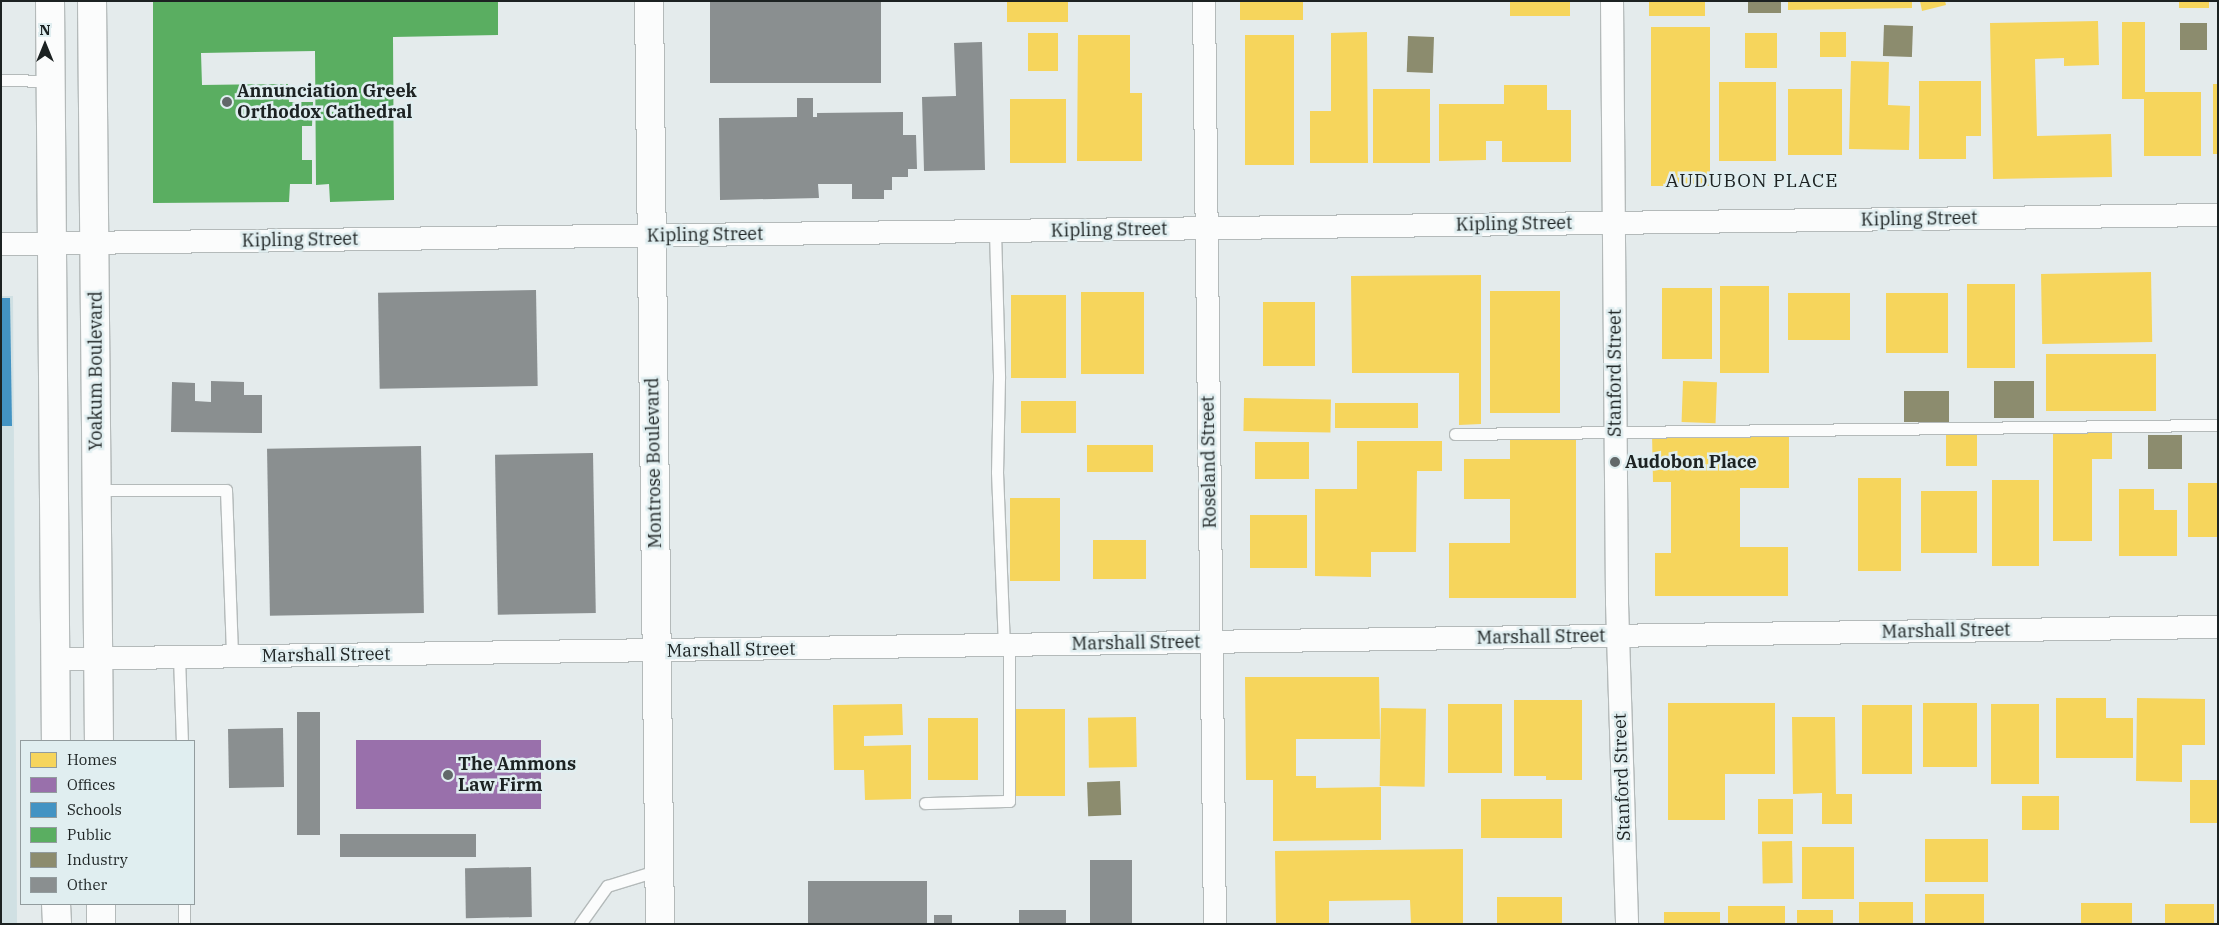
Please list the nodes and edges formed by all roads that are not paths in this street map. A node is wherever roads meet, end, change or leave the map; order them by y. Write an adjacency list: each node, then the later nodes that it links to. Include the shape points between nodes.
1 (50, 1): 7 (street)
2 (92, 1): 14 (street, Yoakum Boulevard)
3 (649, 1): 12 (street, Montrose Boulevard)
4 (1204, 1): 10 (street, Roseland Street)
5 (1612, 1): 9 (street, Stanford Street)
6 (1, 80): 7 (lane)
7 (51, 81): 13 (street)
8 (2218, 215): 9 (street, Kipling Street)
9 (1615, 223): 10 (street, Kipling Street); 17 (street, Stanford Street)
10 (1206, 228): 11 (street, Kipling Street); 22 (street, Roseland Street)
11 (996, 231): 12 (street, Kipling Street); 23 (lane, via 998,492)
12 (652, 236): 14 (street, Kipling Street); 24 (street, Montrose Boulevard)
13 (52, 243): 14 (street, Kipling Street); 15 (street, Kipling Street); 28 (street)
14 (96, 243): 19 (street, Yoakum Boulevard)
15 (1, 244)
16 (2218, 425): 17 (lane)
17 (1615, 432): 18 (lane); 21 (street, Stanford Street)
18 (1455, 434)
19 (97, 490): 25 (lane, via 226,490); 27 (street, Yoakum Boulevard)
20 (2218, 627): 21 (street, Marshall Street)
21 (1618, 636): 22 (street, Marshall Street); 43 (street, Stanford Street)
22 (1211, 642): 23 (street, Marshall Street); 42 (street, Roseland Street)
23 (1007, 645): 24 (street, Marshall Street); 32 (lane, via 1009,801)
24 (656, 651): 25 (street, Marshall Street); 33 (street, Montrose Boulevard)
25 (232, 656): 26 (street, Marshall Street)
26 (179, 657): 27 (street, Marshall Street); 31 (lane)
27 (98, 658): 28 (street, Marshall Street); 30 (street, Yoakum Boulevard)
28 (55, 659): 29 (street)
29 (56, 740)
30 (99, 740)
31 (182, 740)
32 (925, 803)
33 (659, 870): 40 (lane, via 606,886); 41 (street, Montrose Boulevard)
34 (56, 905): 37 (street)
35 (101, 905): 38 (street)
36 (184, 905): 39 (lane)
37 (57, 924)
38 (101, 924)
39 (184, 924)
40 (580, 924)
41 (660, 924)
42 (1214, 924)
43 (1627, 924)

